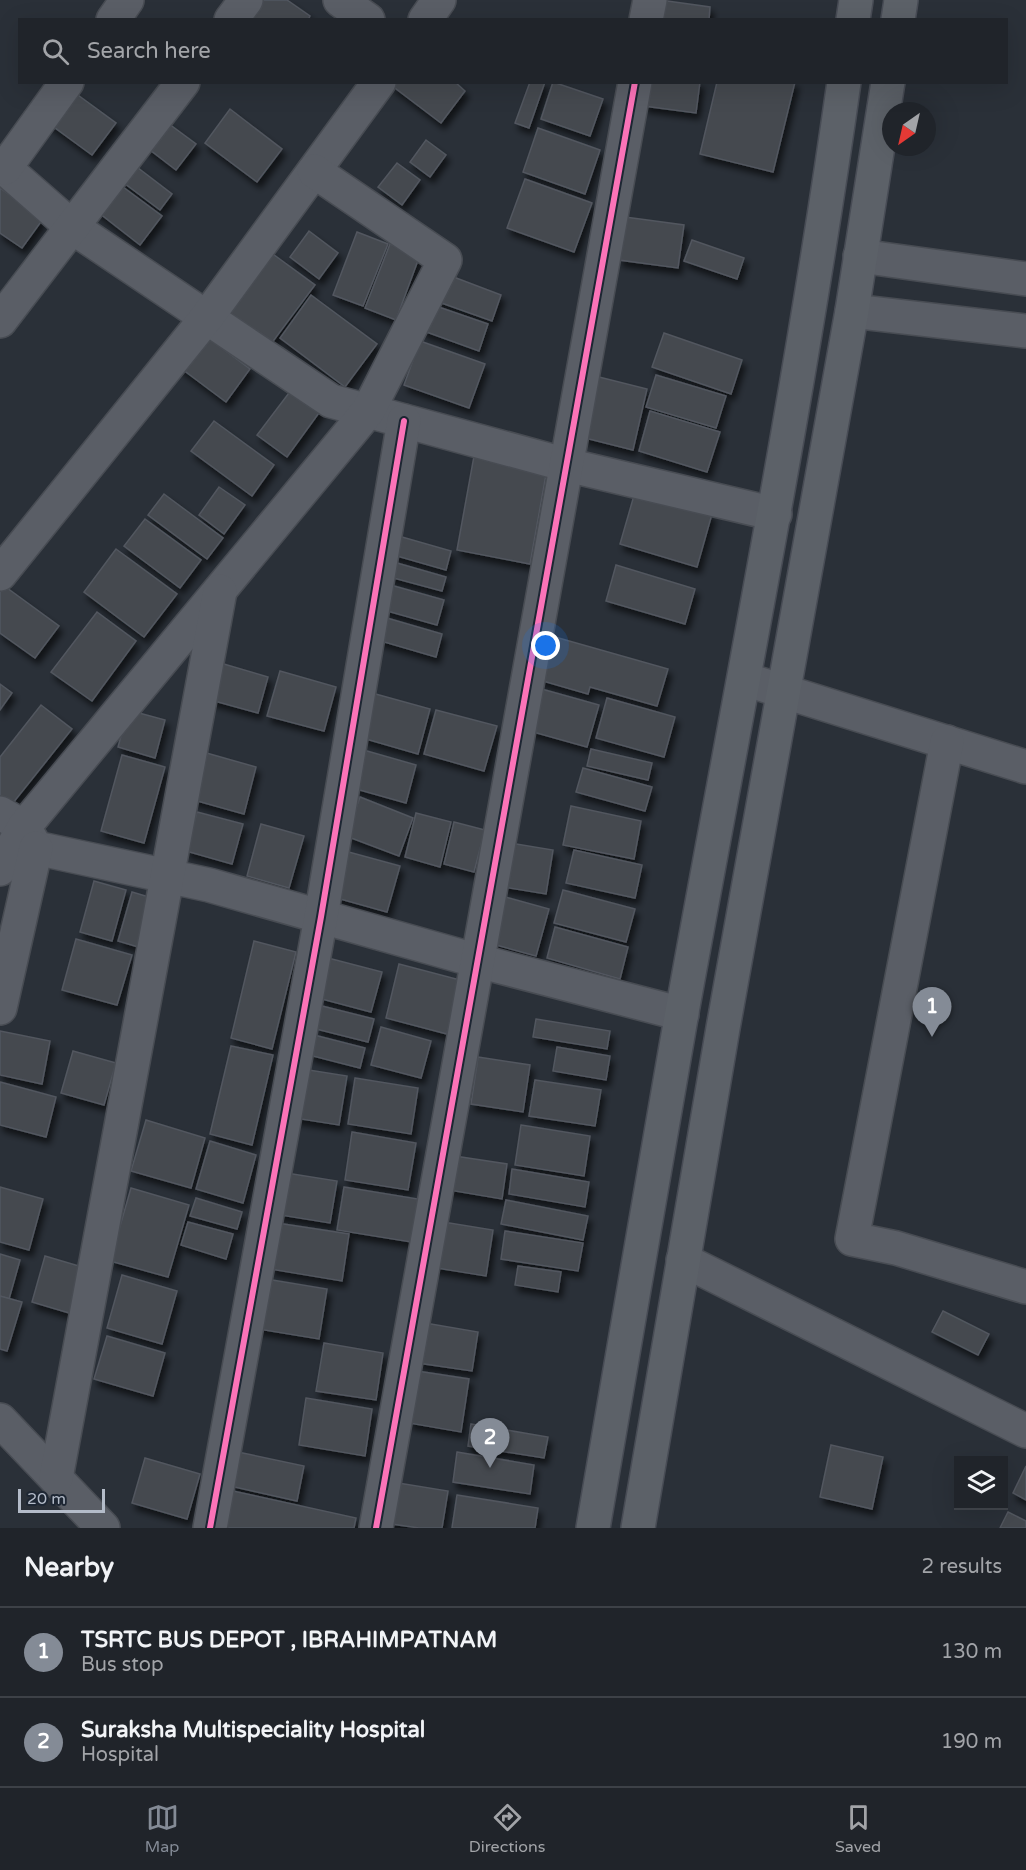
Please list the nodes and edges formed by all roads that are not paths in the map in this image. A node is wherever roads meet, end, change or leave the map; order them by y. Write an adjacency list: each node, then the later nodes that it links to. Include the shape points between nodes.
1 (127, 0): 8 (street)
2 (246, 0): 9 (street)
3 (340, 0): 10 (street)
4 (439, 0): 11 (street)
5 (650, 0): 12 (street)
6 (856, 0): 13 (main road)
7 (901, 0): 14 (main road)
8 (114, 18)
9 (232, 18)
10 (365, 18)
11 (426, 18)
12 (646, 18)
13 (853, 18)
14 (898, 18)
15 (66, 84): 21 (street)
16 (181, 84): 23 (street)
17 (378, 84): 22 (street)
18 (635, 84): 32 (street)
19 (844, 84): 33 (main road)
20 (888, 84): 24 (main road)
21 (3, 166): 23 (street)
22 (314, 171): 27 (street); 30 (street, via 445,260)
23 (72, 227): 27 (street); 28 (street)
24 (860, 256): 25 (street); 26 (main road)
25 (1026, 279)
26 (852, 311): 29 (street); 37 (main road)
27 (207, 317): 30 (street, via 331,401); 34 (street)
28 (0, 321)
29 (1026, 331)
30 (368, 411): 31 (street); 35 (street)
31 (404, 421): 32 (street); 43 (street)
32 (567, 465): 33 (street); 44 (street)
33 (775, 514): 36 (main road)
34 (0, 574)
35 (220, 590): 40 (street); 42 (street)
36 (744, 679): 37 (street); 46 (main road)
37 (784, 691): 38 (street); 47 (main road)
38 (947, 742): 39 (street); 48 (street, via 852,1239 896,1248)
39 (1026, 767)
40 (20, 830): 41 (street); 42 (street); 45 (street)
41 (0, 868)
42 (166, 876): 43 (street); 51 (street)
43 (321, 917): 44 (street); 53 (street)
44 (478, 962): 46 (street); 54 (street)
45 (0, 1008)
46 (682, 1014): 55 (main road)
47 (683, 1260): 50 (street); 56 (main road)
48 (1026, 1287)
49 (0, 1420): 51 (street)
50 (1026, 1431)
51 (56, 1478): 52 (street)
52 (103, 1528)
53 (210, 1528)
54 (376, 1528)
55 (593, 1528)
56 (638, 1528)

